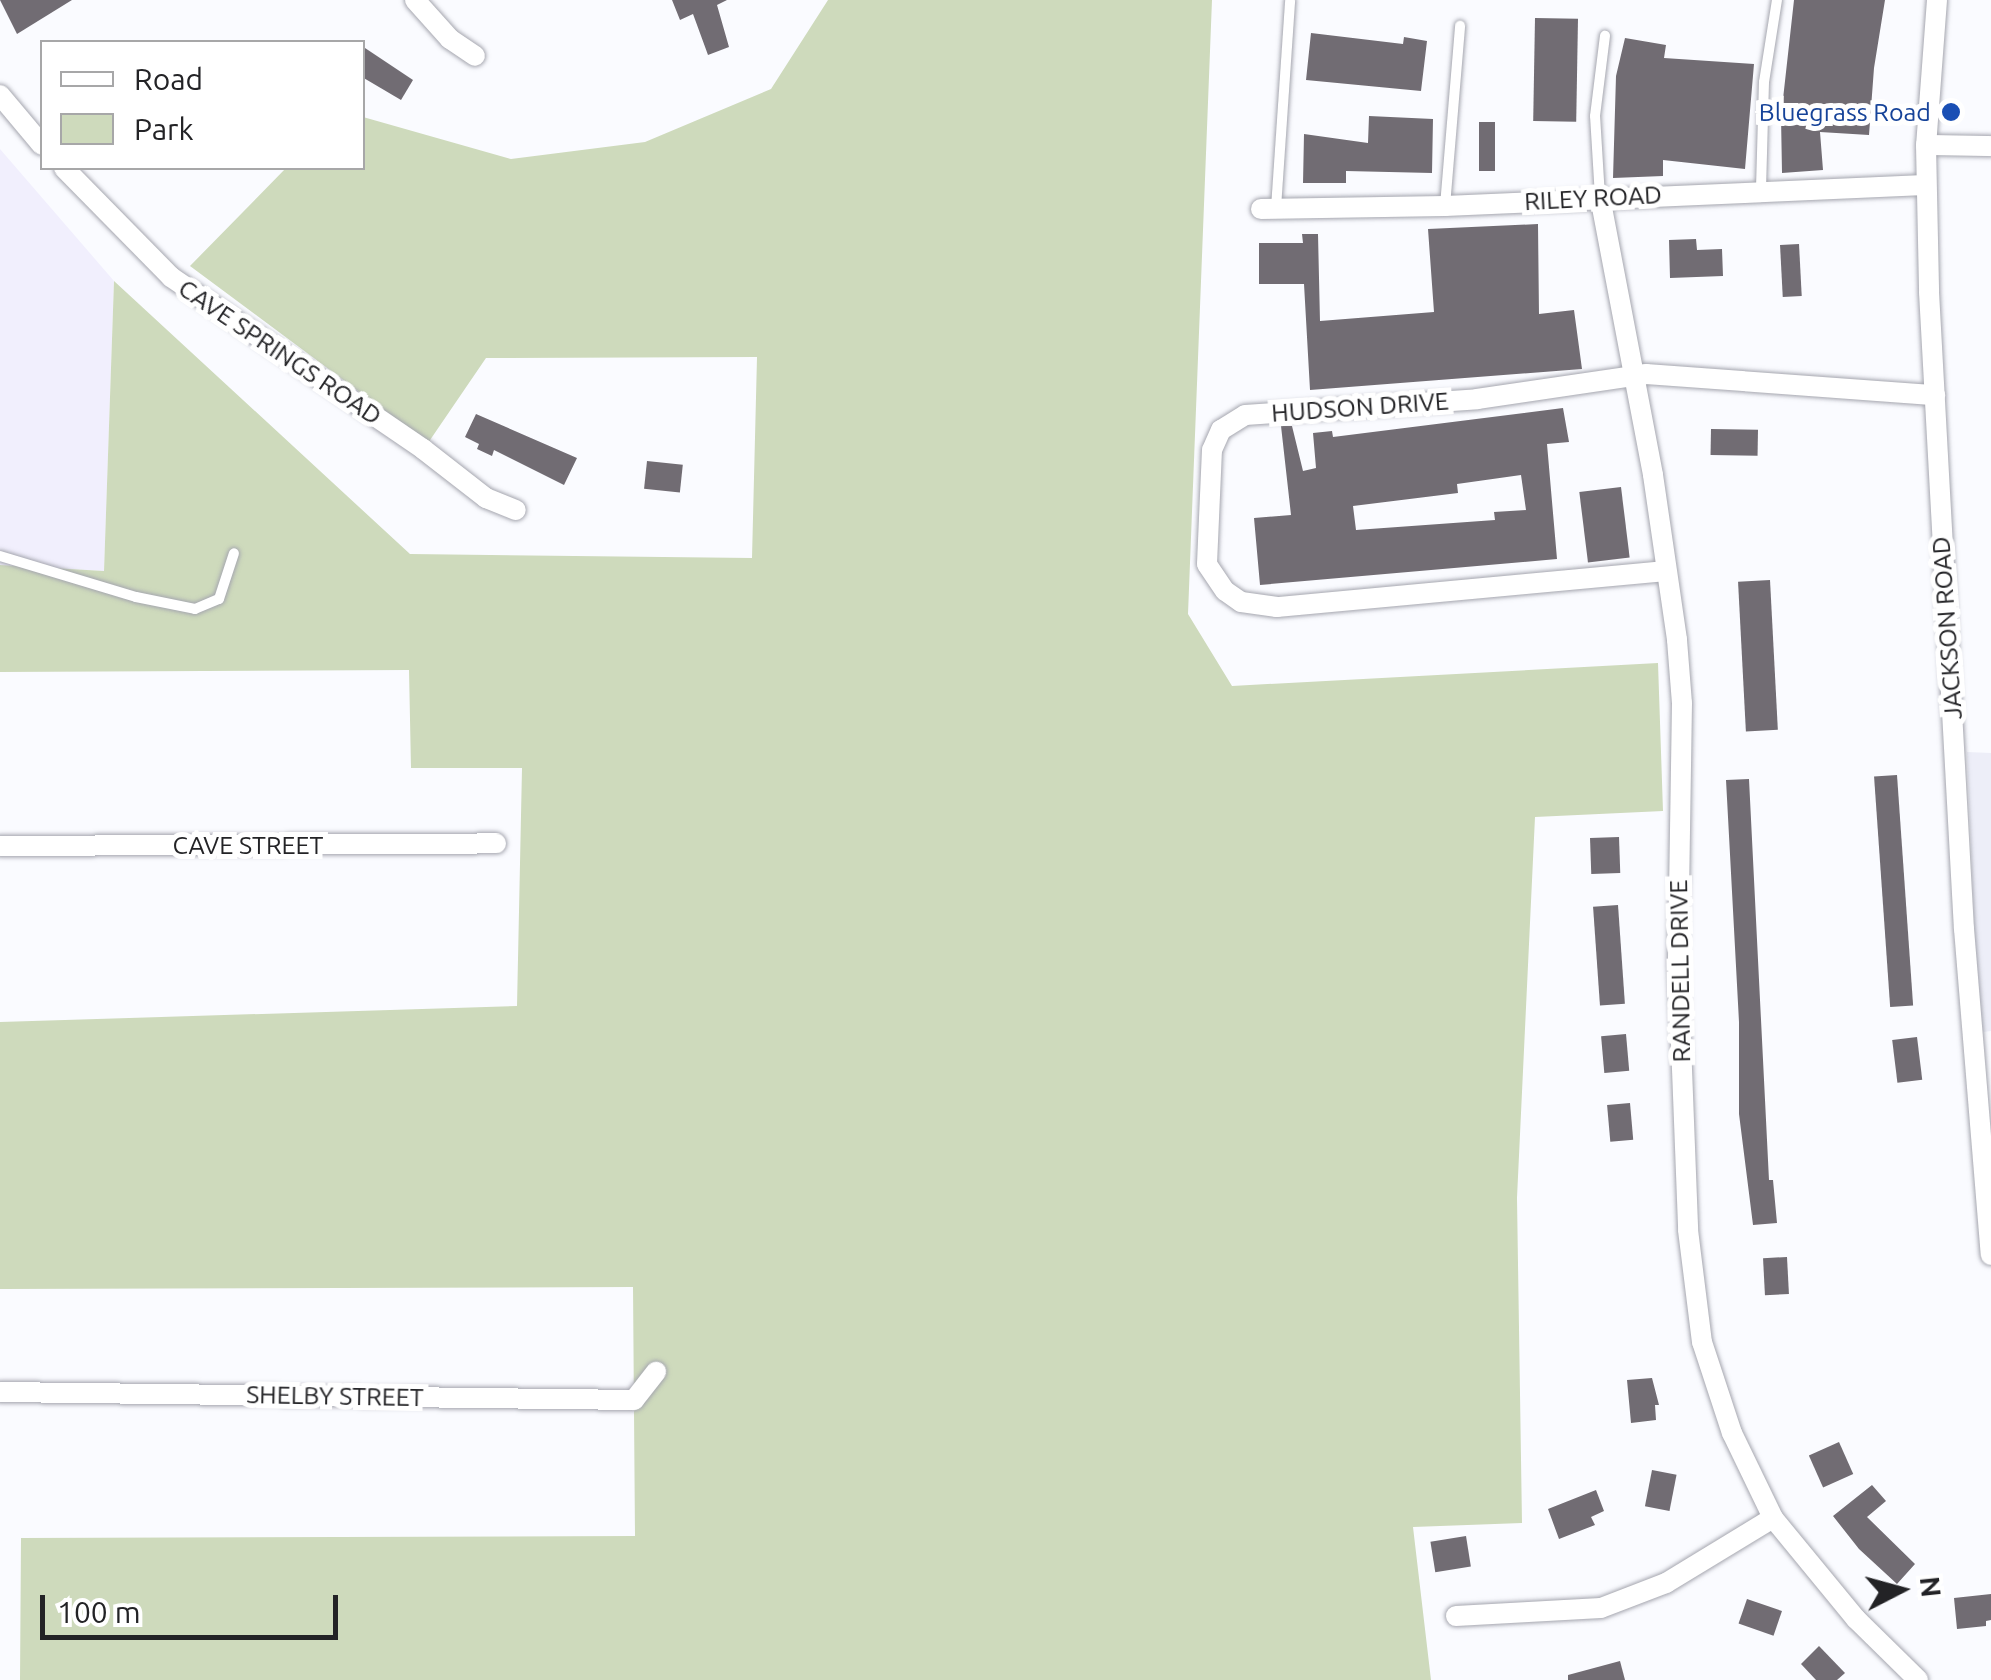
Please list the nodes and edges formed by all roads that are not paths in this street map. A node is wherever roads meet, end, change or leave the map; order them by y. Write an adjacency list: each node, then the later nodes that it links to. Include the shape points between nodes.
1 (415, 0): 7 (street)
2 (1290, 0): 17 (lane)
3 (1776, 0): 14 (lane, via 1764,82)
4 (1938, 0): 10 (street, JACKSON ROAD)
5 (1460, 26): 16 (lane)
6 (1605, 36): 15 (lane, via 1595,116)
7 (475, 56)
8 (0, 95): 9 (street)
9 (40, 142)
10 (1926, 145): 11 (street); 13 (street, JACKSON ROAD)
11 (1991, 146)
12 (66, 170): 20 (street, CAVE SPRINGS ROAD, via 171,277 486,498)
13 (1925, 186): 14 (street, RILEY ROAD); 19 (street, JACKSON ROAD)
14 (1761, 190): 15 (street, RILEY ROAD)
15 (1600, 197): 16 (street, RILEY ROAD); 18 (street, RANDELL DRIVE)
16 (1445, 206): 17 (street, RILEY ROAD)
17 (1268, 209)
18 (1636, 376): 19 (street, HUDSON DRIVE); 23 (street, RANDELL DRIVE); 23 (street, HUDSON DRIVE, via 1476,399 1245,415 1221,430 1212,450 1207,564 1224,591 1241,602 1277,607)
19 (1935, 395): 26 (street, JACKSON ROAD, via 1964,929)
20 (516, 510)
21 (234, 552): 22 (lane, via 219,599 196,609)
22 (0, 556)
23 (1666, 571): 29 (street, RANDELL DRIVE, via 1682,704 1678,965 1688,1230 1702,1342 1732,1433)
24 (496, 844): 25 (street, CAVE STREET)
25 (0, 846)
26 (1991, 1255)
27 (656, 1372): 28 (street, SHELBY STREET, via 634,1400)
28 (0, 1392)
29 (1773, 1518): 30 (street, via 1666,1582 1600,1608); 31 (street, RANDELL DRIVE, via 1856,1619)
30 (1456, 1616)
31 (1918, 1680)

